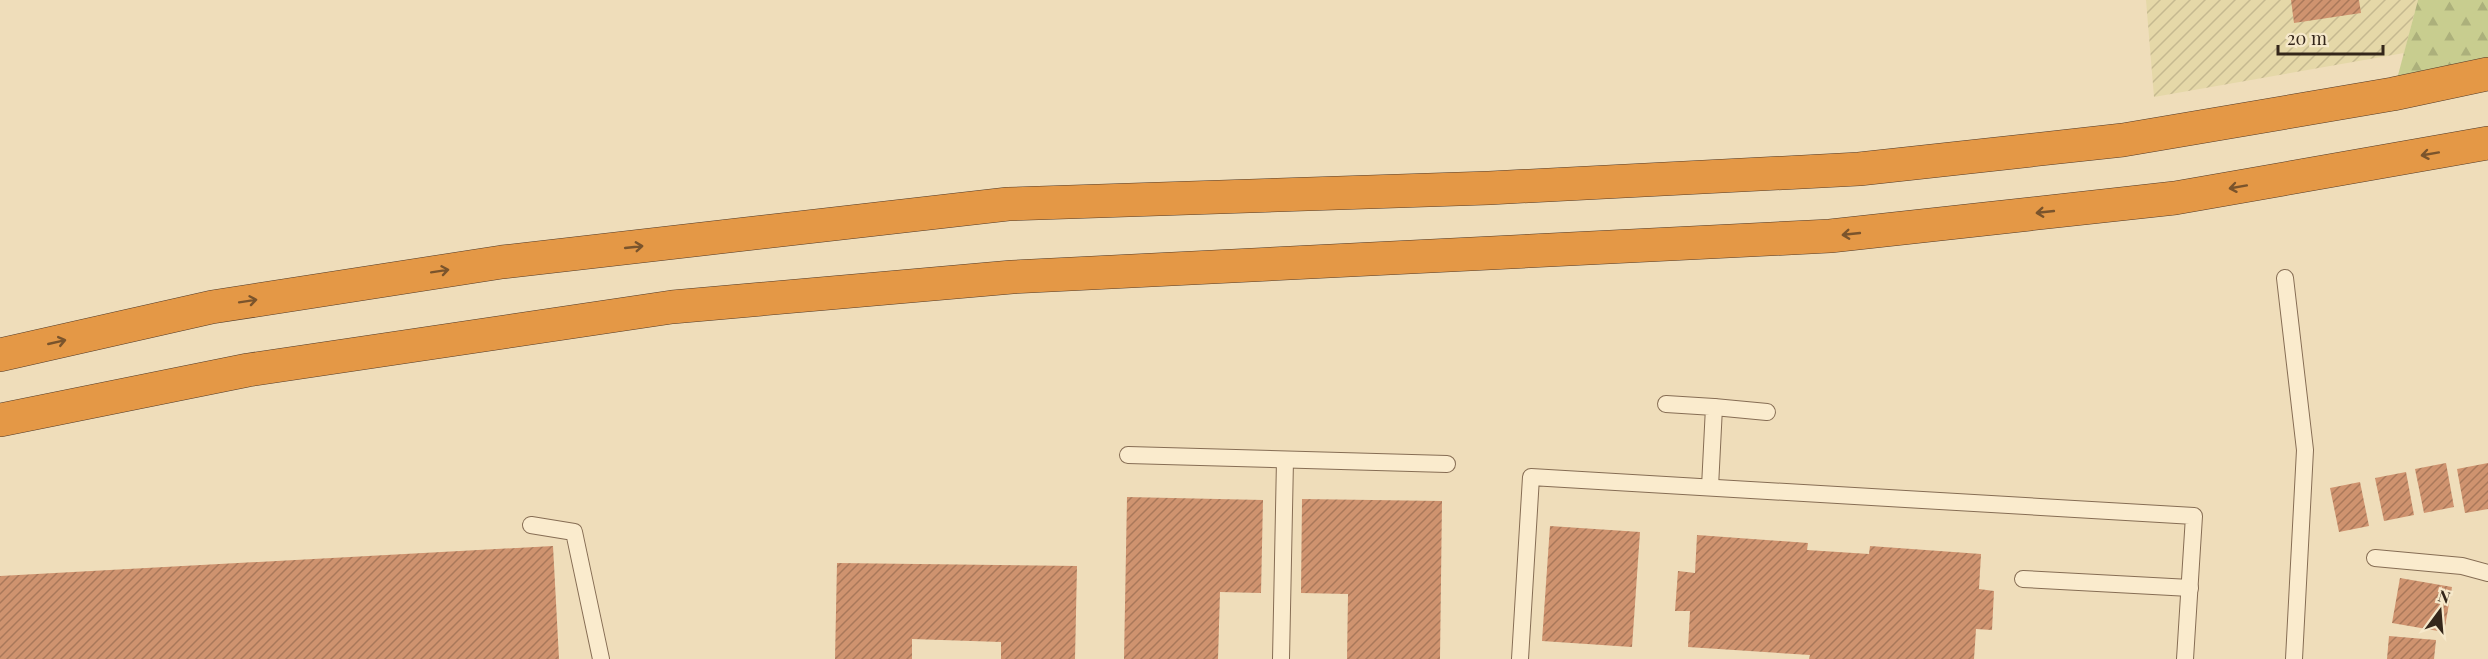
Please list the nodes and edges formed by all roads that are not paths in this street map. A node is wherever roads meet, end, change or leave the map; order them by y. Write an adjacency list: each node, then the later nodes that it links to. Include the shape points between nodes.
1 (2488, 74): 4 (highway, one-way to 1, via 212,307 502,262 1008,204 1489,188 1859,169 2123,140)
2 (2488, 143): 8 (highway, one-way to 8, via 2175,198 1830,236 1012,277 672,307 248,370)
3 (2285, 278): 22 (lane, via 2305,450)
4 (0, 355)
5 (1666, 404): 6 (lane)
6 (1714, 407): 7 (lane); 12 (lane)
7 (1767, 412)
8 (0, 420)
9 (1128, 455): 10 (lane)
10 (1285, 460): 11 (lane); 19 (lane)
11 (1447, 464)
12 (1710, 487): 17 (lane, via 2194,516); 20 (lane, via 1531,477)
13 (531, 525): 18 (lane, via 574,532)
14 (2375, 558): 15 (lane, via 2462,566)
15 (2488, 573)
16 (2023, 579): 17 (lane)
17 (2190, 588): 21 (lane)
18 (602, 659)
19 (1281, 659)
20 (1520, 659)
21 (2185, 659)
22 (2294, 659)

